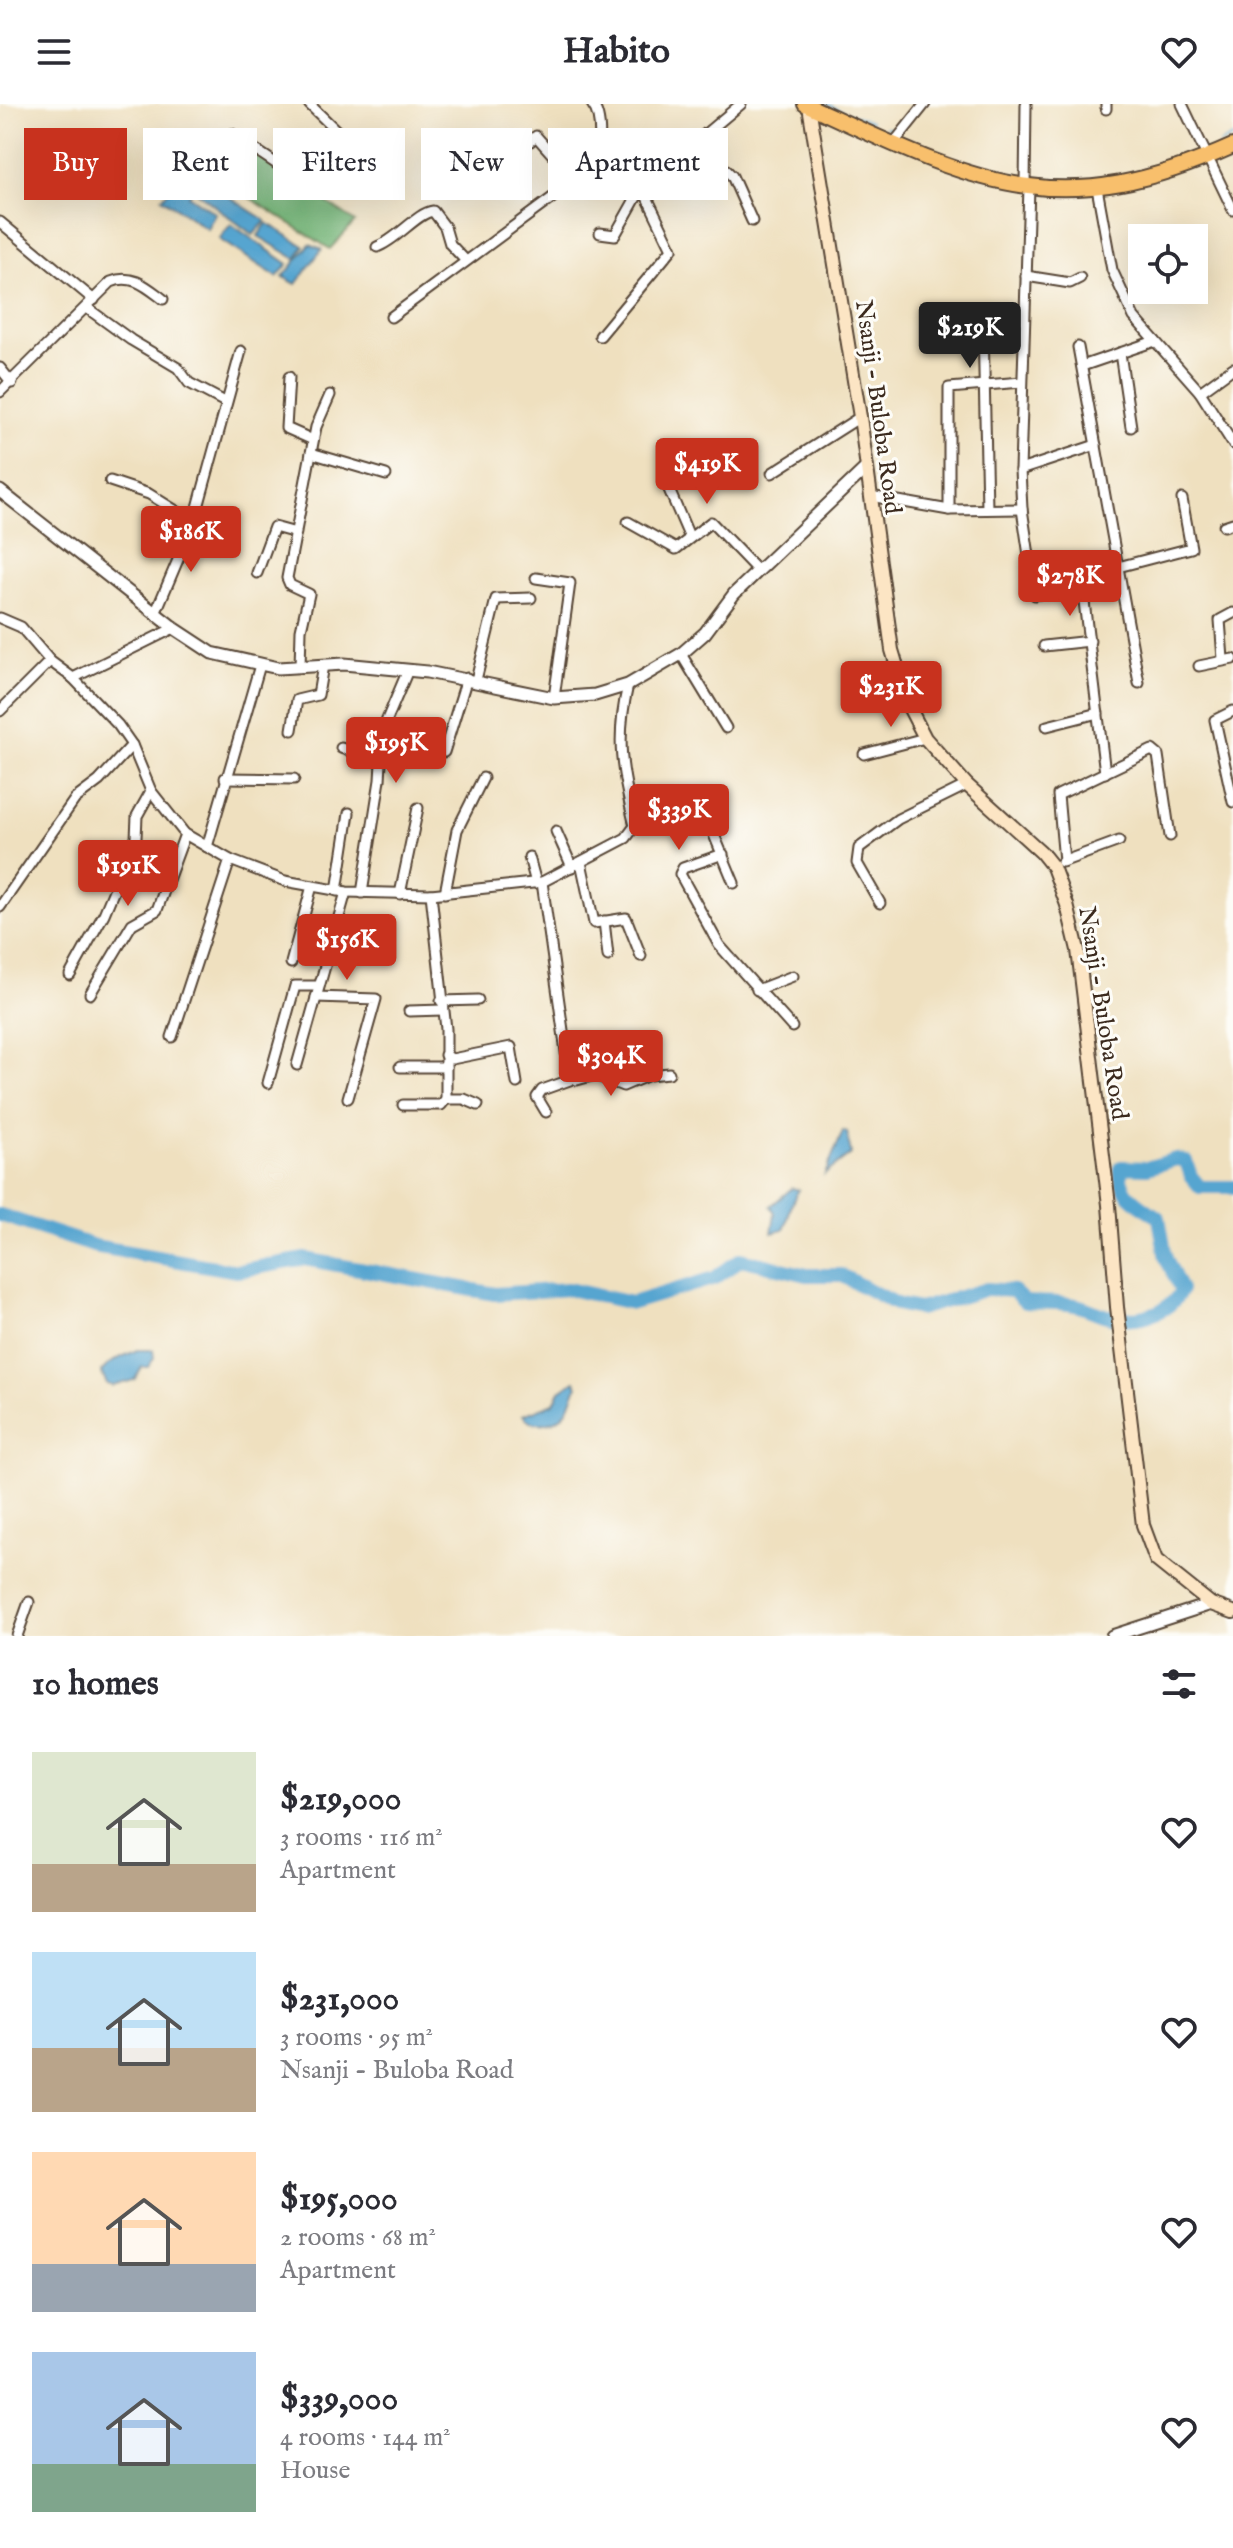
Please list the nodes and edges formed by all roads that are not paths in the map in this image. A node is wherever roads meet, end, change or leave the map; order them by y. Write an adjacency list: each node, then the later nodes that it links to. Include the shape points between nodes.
1 (309, 104): 14 (street, via 345,139 311,187)
2 (592, 104): 8 (street)
3 (741, 104): 9 (street)
4 (925, 104): 11 (street)
5 (1026, 104): 17 (street)
6 (1182, 104): 15 (street)
7 (807, 105): 11 (main road); 50 (main road, Nsanji - Buloba Road)
8 (598, 128)
9 (713, 128)
10 (532, 140): 13 (street, via 536,136)
11 (893, 144): 17 (main road, via 969,176)
12 (1233, 146): 15 (main road)
13 (548, 150)
14 (257, 151)
15 (1209, 157): 18 (main road, via 1139,182); 22 (street)
16 (728, 172): 23 (street)
17 (1027, 187): 18 (main road); 28 (street)
18 (1097, 188): 35 (street, via 1112,270 1134,317)
19 (550, 200): 27 (street)
20 (635, 200): 25 (street, via 615,235)
21 (648, 200): 34 (street, via 672,249)
22 (1233, 210)
23 (752, 221)
24 (0, 222): 31 (street)
25 (600, 233)
26 (377, 247): 27 (street, via 433,211)
27 (466, 261): 32 (street)
28 (1026, 276): 29 (street, via 1070,283); 43 (street)
29 (1080, 278)
30 (163, 299): 31 (street, via 124,278 111,282)
31 (91, 304): 44 (street); 49 (street, via 131,340 178,368 189,383)
32 (391, 317)
33 (983, 325): 45 (street)
34 (600, 336)
35 (1155, 341): 38 (street); 47 (street)
36 (1078, 347): 39 (street)
37 (241, 351): 49 (street)
38 (1120, 353): 39 (street); 51 (street)
39 (1082, 366): 54 (street)
40 (0, 368): 44 (street)
41 (1233, 368): 47 (street)
42 (289, 377): 52 (street, via 286,428)
43 (1022, 382): 45 (street); 58 (street)
44 (12, 383): 46 (street)
45 (985, 386): 65 (street); 67 (street, via 949,388)
46 (0, 392)
47 (1200, 392): 53 (street)
48 (330, 395): 52 (street)
49 (225, 402): 68 (street)
50 (860, 417): 57 (main road, Nsanji - Buloba Road); 59 (street)
51 (1131, 427)
52 (313, 440): 55 (street)
53 (1233, 444)
54 (1096, 445): 58 (street); 72 (street)
55 (311, 453): 60 (street); 70 (street)
56 (687, 462): 71 (street, via 668,470 664,478)
57 (867, 467): 63 (main road, Nsanji - Buloba Road); 73 (street)
58 (1020, 470): 66 (street)
59 (772, 473)
60 (386, 475)
61 (110, 481): 68 (street, via 149,494)
62 (0, 491): 78 (street)
63 (870, 496): 67 (street); 102 (main road, Nsanji - Buloba Road, via 892,650 909,707)
64 (1182, 499): 72 (street, via 1191,548)
65 (987, 509): 66 (street); 67 (street)
66 (1022, 509): 81 (street, via 1035,595 1082,585)
67 (949, 510)
68 (194, 522): 78 (street)
69 (628, 522): 71 (street, via 676,549)
70 (296, 533): 74 (street, via 274,527); 89 (street, via 287,578 309,594)
71 (689, 536): 73 (street, via 704,524 714,524)
72 (1118, 567): 93 (street)
73 (758, 571): 83 (street)
74 (257, 573)
75 (536, 578): 95 (street, via 570,583)
76 (531, 598): 92 (street, via 496,599)
77 (1233, 613): 84 (street, via 1220,620)
78 (155, 614): 80 (street)
79 (0, 618): 85 (street, via 21,627)
80 (174, 628): 86 (street, via 212,653); 91 (street)
81 (1090, 641): 82 (street); 98 (street)
82 (1044, 646)
83 (681, 654): 94 (street); 100 (street)
84 (1228, 659): 88 (street)
85 (50, 661): 91 (street); 96 (street)
86 (260, 665): 89 (street); 109 (street)
87 (323, 665): 89 (street); 90 (street); 101 (street, via 318,695 297,700)
88 (1199, 666)
89 (300, 667)
90 (408, 670): 92 (street); 107 (street, via 387,713)
91 (73, 678): 103 (street)
92 (472, 679): 95 (street); 105 (street)
93 (1139, 683)
94 (628, 685): 95 (street, via 595,695); 117 (street, via 620,762)
95 (554, 698)
96 (0, 711)
97 (1233, 711): 114 (street, via 1215,720)
98 (1098, 713): 99 (street); 108 (street)
99 (1047, 726)
100 (726, 728)
101 (292, 730)
102 (925, 738): 106 (street); 112 (main road, Nsanji - Buloba Road)
103 (132, 745): 113 (street); 137 (street, via 75,799)
104 (341, 748): 107 (street)
105 (444, 752)
106 (864, 754)
107 (381, 762): 132 (street)
108 (1105, 773): 120 (street, via 1152,750 1157,753); 127 (street, via 1057,796)
109 (225, 778): 111 (street); 122 (street)
110 (483, 778): 133 (street, via 457,830)
111 (294, 779)
112 (967, 785): 127 (main road, Nsanji - Buloba Road); 136 (street, via 898,819 859,848 857,863)
113 (151, 791): 119 (street); 142 (street, via 137,816 136,838 104,914)
114 (1233, 802)
115 (418, 808): 134 (street)
116 (349, 813): 131 (street)
117 (635, 826): 123 (street, via 696,802); 126 (street, via 626,838)
118 (556, 831): 126 (street)
119 (185, 834): 122 (street); 146 (street, via 157,910 132,924)
120 (1170, 836)
121 (1119, 841): 127 (street)
122 (207, 847): 125 (street)
123 (723, 854): 129 (street); 144 (street, via 683,868 680,874 719,945)
124 (529, 857): 128 (street)
125 (230, 860): 130 (street); 151 (street)
126 (576, 864): 128 (street); 138 (street, via 594,923)
127 (1059, 864): 166 (main road, Nsanji - Buloba Road, via 1078,950 1143,1525 1156,1560)
128 (539, 882): 133 (street); 157 (street)
129 (734, 883)
130 (312, 886): 131 (street); 141 (street)
131 (341, 892): 132 (street); 145 (street)
132 (362, 893): 134 (street)
133 (445, 893): 135 (street)
134 (400, 894): 135 (street)
135 (431, 894): 148 (street)
136 (880, 903)
137 (0, 907)
138 (604, 921): 139 (street); 140 (street, via 626,918)
139 (608, 956)
140 (641, 956)
141 (291, 963)
142 (70, 975)
143 (793, 976): 144 (street)
144 (757, 990): 150 (street)
145 (317, 992): 153 (street); 158 (street, via 295,986); 160 (street, via 376,999)
146 (90, 994)
147 (478, 1000): 148 (street)
148 (442, 1005): 149 (street); 152 (street)
149 (409, 1011)
150 (792, 1027)
151 (172, 1037)
152 (445, 1055): 155 (street); 159 (street, via 452,1059 511,1047)
153 (297, 1065)
154 (400, 1067): 155 (street)
155 (446, 1067): 161 (street)
156 (669, 1073): 157 (street, via 623,1086 595,1075 577,1080)
157 (570, 1075): 164 (street, via 568,1083 542,1090 537,1097)
158 (268, 1083)
159 (517, 1083)
160 (348, 1098)
161 (446, 1099): 162 (street, via 441,1105); 163 (street)
162 (403, 1105)
163 (478, 1105)
164 (546, 1112)
165 (29, 1602): 168 (street)
166 (1211, 1604): 167 (main road, Nsanji - Buloba Road); 169 (street)
167 (1233, 1612)
168 (17, 1636)
169 (1112, 1636)

